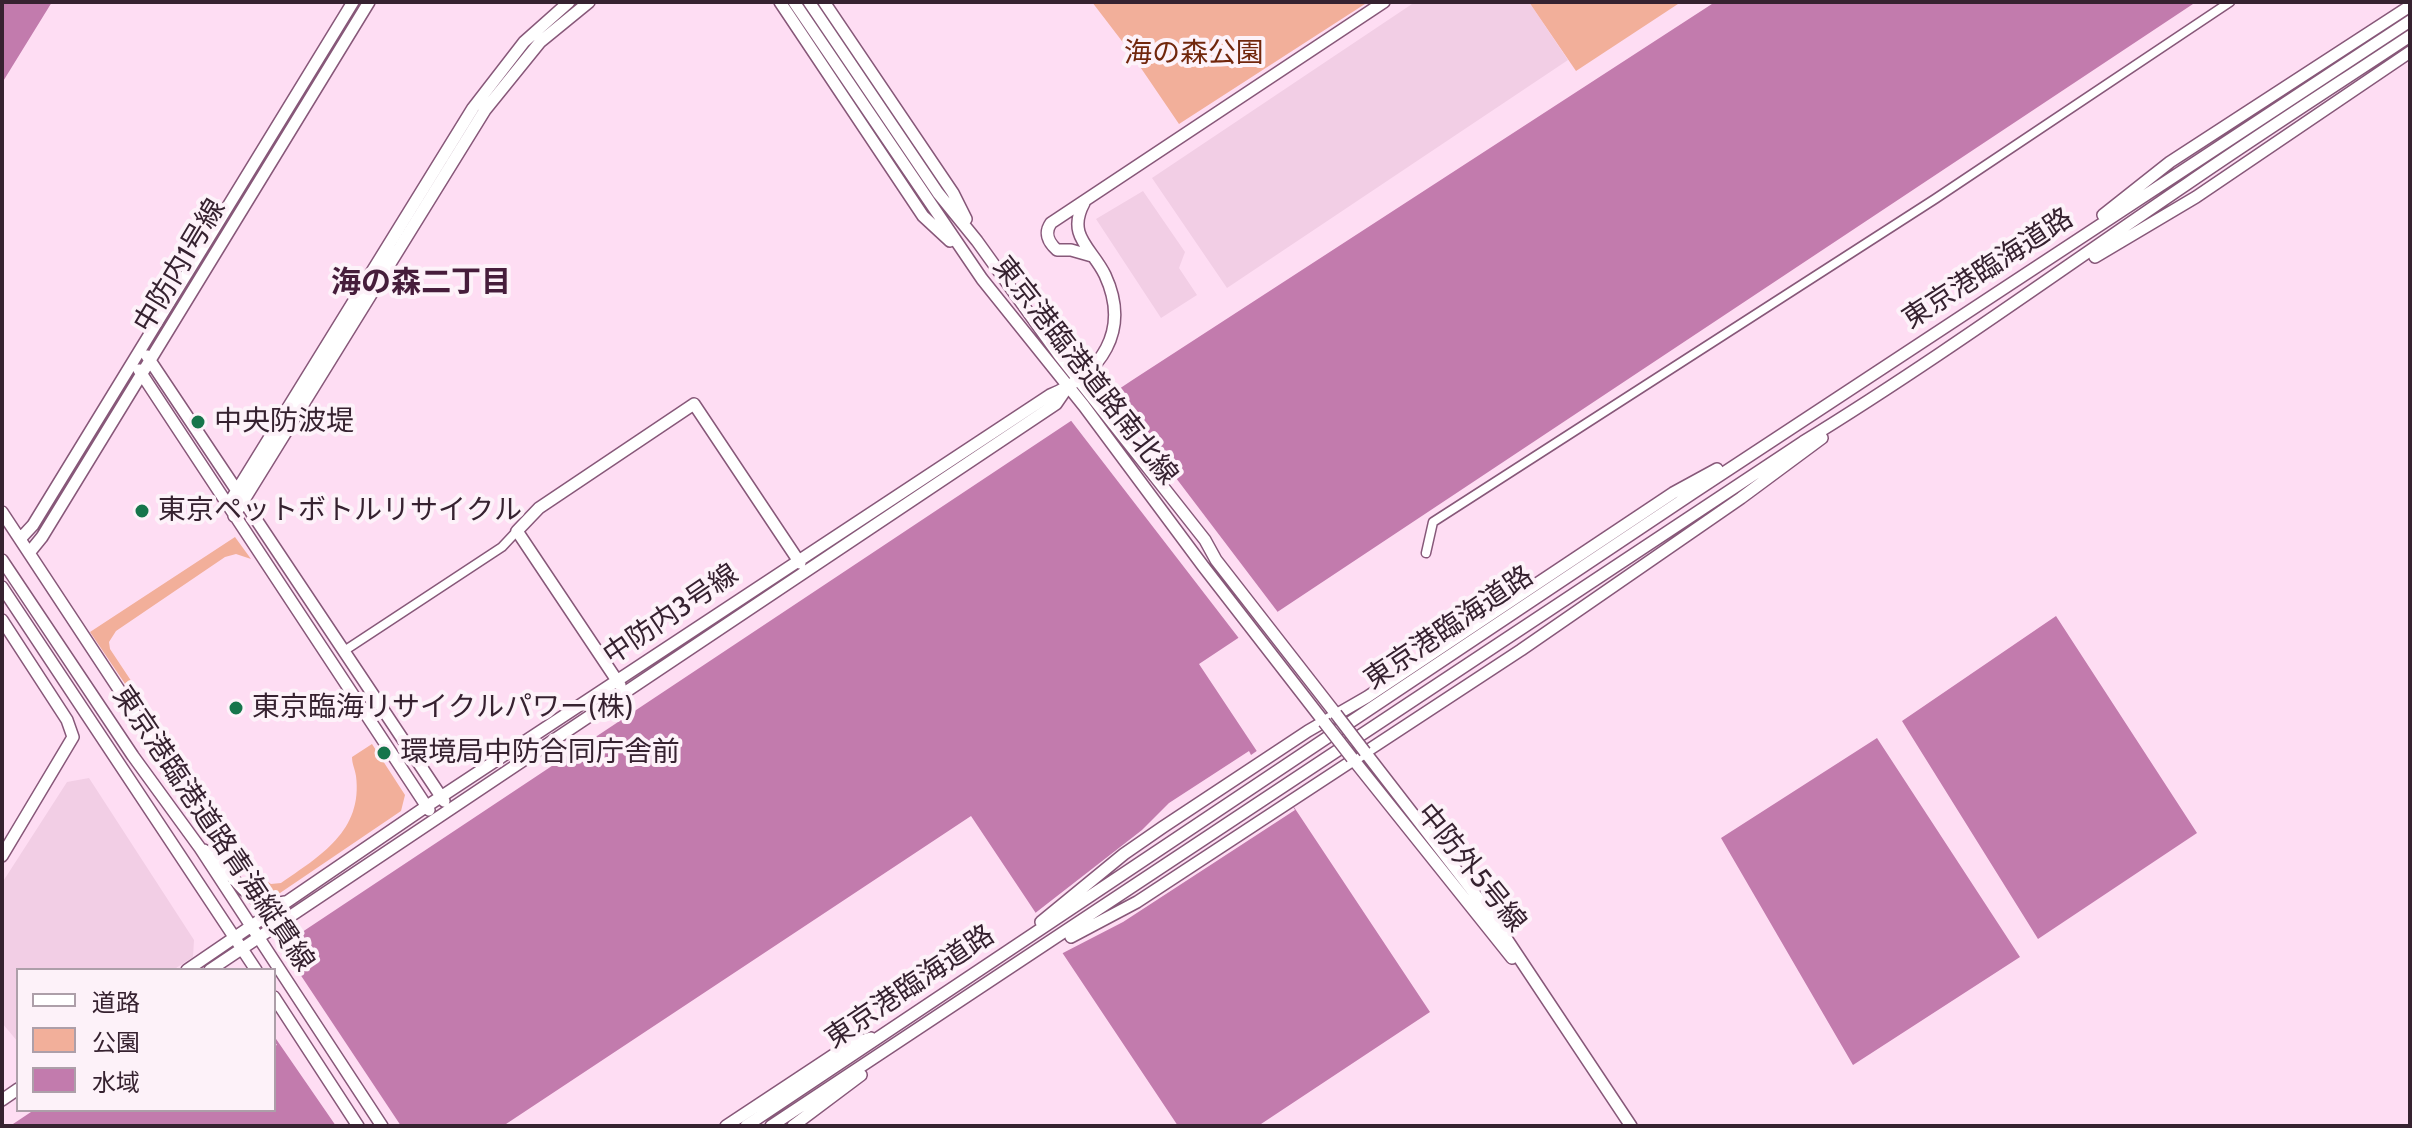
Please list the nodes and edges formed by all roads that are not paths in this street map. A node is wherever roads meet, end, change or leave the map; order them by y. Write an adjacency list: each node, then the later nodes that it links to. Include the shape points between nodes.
1 (353, 2): 24 (street, 中防内1号線)
2 (369, 2): 26 (street, 中防内1号線)
3 (569, 2): 32 (street, via 524,42 473,108)
4 (589, 2): 32 (street, via 540,42 485,110)
5 (780, 2): 20 (street, via 923,216)
6 (794, 2): 20 (street, 東京港臨港道路南北線)
7 (809, 2): 19 (street, 東京港臨港道路南北線, via 938,193)
8 (824, 2): 19 (street, via 953,193)
9 (1384, 2): 16 (street)
10 (2230, 2): 38 (street, via 1910,216 1433,522)
11 (2410, 6): 21 (street, via 2170,162)
12 (2410, 21): 15 (street)
13 (2410, 36): 15 (street)
14 (2410, 52): 23 (street, via 2196,197)
15 (2184, 179): 21 (street, 東京港臨海道路); 23 (street, 東京港臨海道路)
16 (1084, 203): 17 (street); 18 (street)
17 (1061, 218): 18 (street); 22 (street, via 1048,228 1051,245)
18 (1077, 227): 22 (street, 中防内3号線)
19 (977, 241): 28 (street, 東京港臨港道路南北線)
20 (962, 252): 29 (street, 東京港臨港道路南北線)
21 (2055, 252): 31 (street, 東京港臨海道路)
22 (1092, 256): 28 (street, 中防内3号線, via 1109,285 1113,318 1109,343 1098,363)
23 (2055, 277): 30 (street, 東京港臨海道路)
24 (141, 345): 25 (street, 中防内1号線); 26 (street)
25 (132, 359): 27 (street); 36 (street, 中防内1号線)
26 (150, 360): 27 (street, 中防内1号線); 32 (street)
27 (142, 374): 33 (street); 37 (street, 中防内1号線)
28 (1079, 378): 29 (street, 中防内3号線); 47 (street, 東京港臨港道路南北線)
29 (1067, 387): 39 (street, 中防内3号線); 41 (street, 中防内3号線, via 1056,404); 48 (street, 東京港臨港道路南北線)
30 (1856, 409): 49 (street, via 1741,498); 63 (street, 東京港臨海道路)
31 (1797, 424): 47 (street, via 1673,493); 62 (street, 東京港臨海道路)
32 (240, 496): 33 (street); 44 (street)
33 (231, 510): 52 (street)
34 (2, 512): 36 (street)
35 (517, 531): 39 (street, via 539,508 694,404); 44 (street, via 502,547); 45 (street)
36 (20, 539): 37 (street)
37 (29, 553): 57 (street, via 226,852)
38 (1426, 553)
39 (797, 559): 41 (street); 45 (street, 中防内3号線)
40 (2, 560): 55 (street, 東京港臨港道路青海縦貫線)
41 (805, 571): 46 (street, 中防内3号線)
42 (2, 587): 61 (street, 東京港臨港道路青海縦貫線)
43 (2, 620): 56 (street, via 73,737)
44 (344, 651): 51 (street)
45 (617, 681): 46 (street); 51 (street, 中防内3号線)
46 (624, 692): 53 (street, 中防内3号線)
47 (1336, 714): 48 (street, bridge); 49 (street, 東京港臨港道路南北線, bridge)
48 (1324, 722): 50 (street, 東京港臨港道路南北線, bridge); 62 (street, via 1124,854)
49 (1365, 752): 50 (street, bridge); 68 (street, 中防外5号線, via 1488,911)
50 (1352, 758): 63 (street, via 1137,902); 68 (street, 中防外5号線)
51 (441, 797): 52 (street, 中防内3号線); 53 (street)
52 (427, 806): 54 (street); 58 (street, 中防内3号線)
53 (449, 808): 54 (street, 中防内3号線)
54 (435, 818): 60 (street, 中防内3号線)
55 (200, 848): 57 (street); 59 (street, 東京港臨港道路青海縦貫線)
56 (2, 856)
57 (234, 880): 58 (street, via 260,903)
58 (286, 902): 59 (street, 中防内3号線)
59 (252, 926): 60 (street, 東京港臨港道路青海縦貫線); 61 (street, 中防内3号線)
60 (259, 937): 61 (street, 中防内3号線); 72 (street, 東京港臨港道路青海縦貫線)
61 (239, 943): 64 (street, 中防内3号線); 65 (street, 中防内3号線); 66 (street, 東京港臨港道路青海縦貫線)
62 (1014, 947): 70 (street, 東京港臨海道路)
63 (1035, 953): 69 (street, 東京港臨海道路)
64 (191, 968)
65 (212, 968)
66 (255, 968)
67 (276, 1000): 71 (street, 東京港臨港道路青海縦貫線)
68 (1553, 1008): 77 (street, 中防外5号線)
69 (931, 1020): 75 (street, 東京港臨海道路); 76 (street)
70 (883, 1035): 73 (street, via 850,1044); 74 (street, 東京港臨海道路)
71 (358, 1126)
72 (382, 1126)
73 (726, 1126)
74 (746, 1126)
75 (771, 1126)
76 (793, 1126)
77 (1631, 1126)

